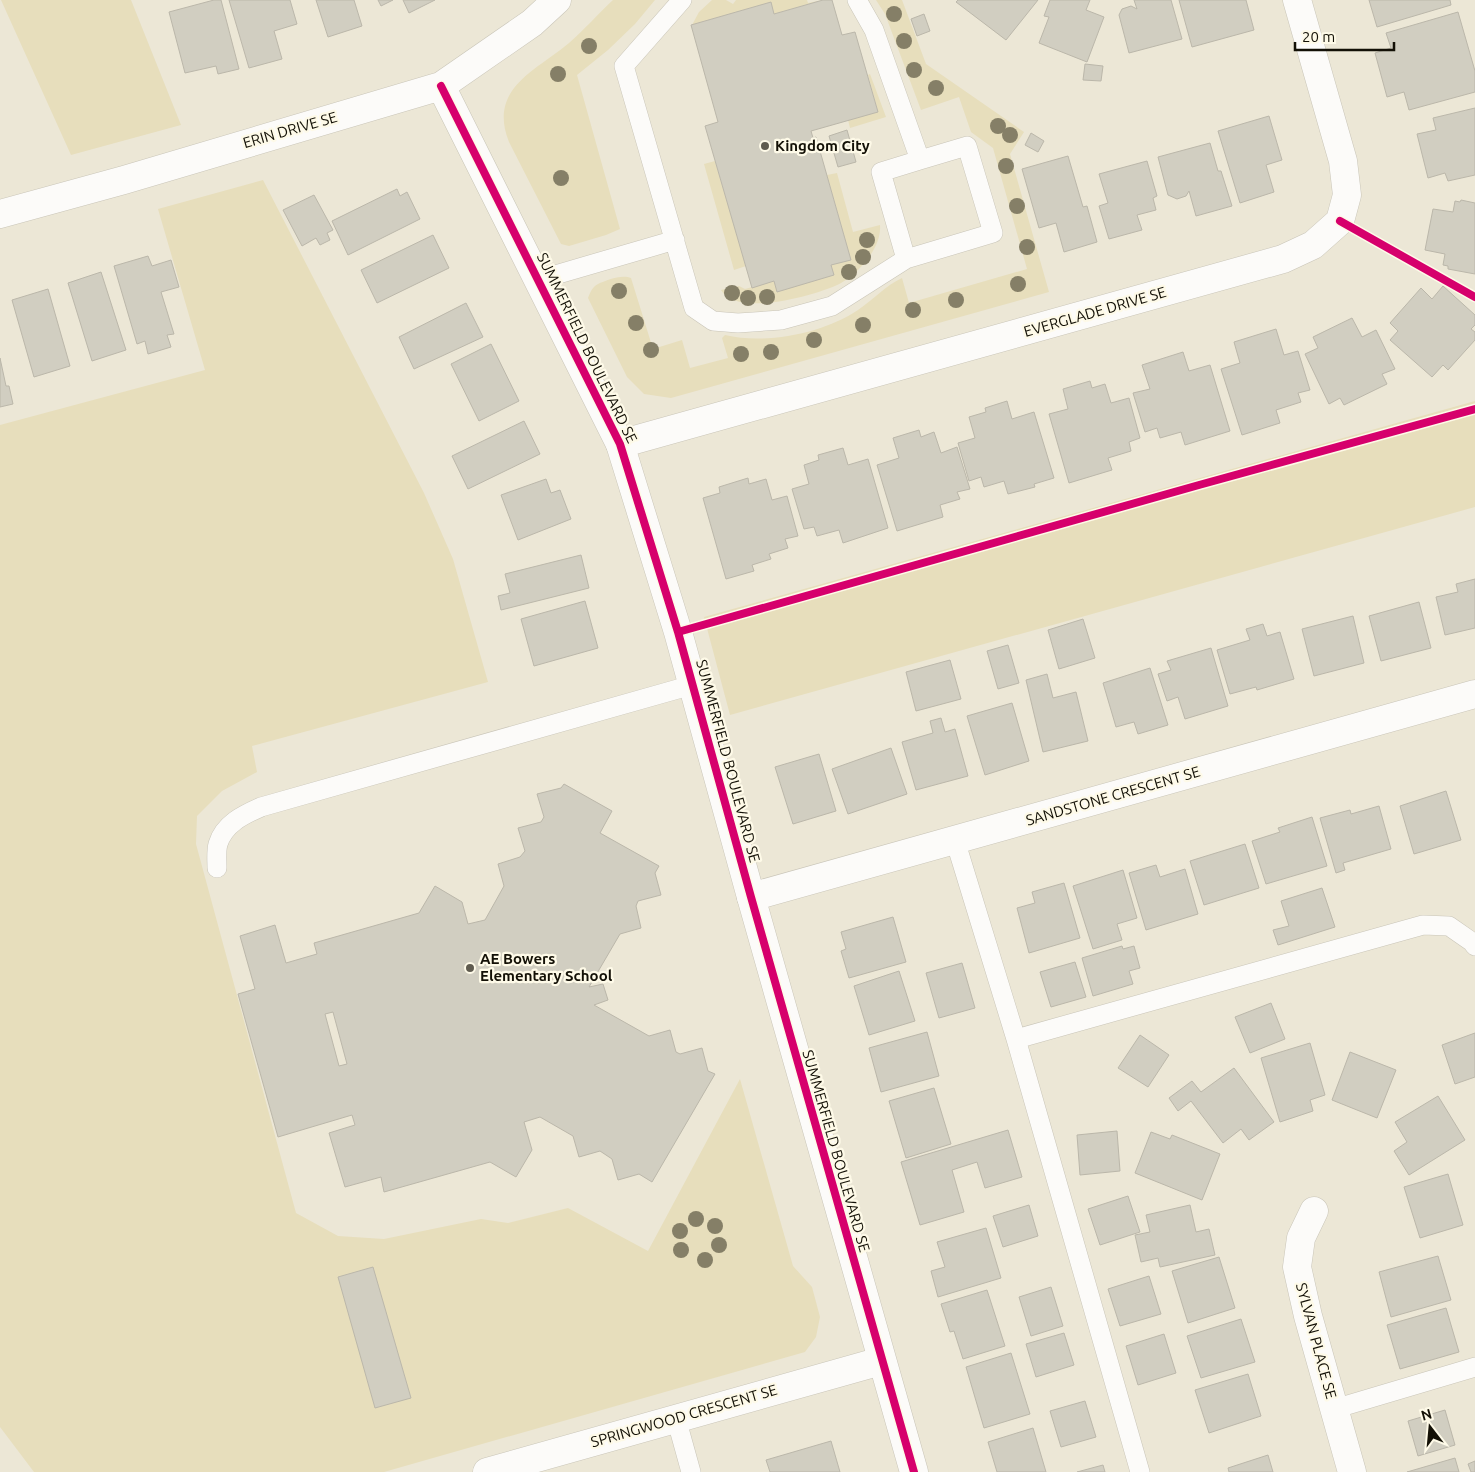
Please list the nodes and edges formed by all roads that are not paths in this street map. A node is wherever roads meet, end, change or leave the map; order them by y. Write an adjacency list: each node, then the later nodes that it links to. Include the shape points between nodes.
1 (557, 0): 5 (street, ERIN DRIVE SE, via 532,23)
2 (682, 0): 8 (lane, via 624,66)
3 (857, 0): 6 (lane, via 874,30)
4 (1297, 0): 11 (street, EVERGLADE DRIVE SE, via 1343,161 1347,195 1340,221 1313,245 1273,262)
5 (441, 86): 7 (street, ERIN DRIVE SE); 10 (street, SUMMERFIELD BOULEVARD SE)
6 (920, 160): 9 (lane, via 881,172); 9 (lane, via 967,146 994,233)
7 (0, 214)
8 (675, 240): 9 (lane, via 694,308 713,321 780,320 832,306); 10 (lane)
9 (906, 259)
10 (538, 280): 11 (street, SUMMERFIELD BOULEVARD SE)
11 (620, 444): 12 (street, SUMMERFIELD BOULEVARD SE)
12 (692, 684): 15 (lane, via 261,807 241,816 226,828 217,845); 16 (street, SUMMERFIELD BOULEVARD SE)
13 (1475, 694): 14 (street, SANDSTONE CRESCENT SE)
14 (955, 840): 16 (street, SANDSTONE CRESCENT SE); 18 (lane)
15 (217, 868)
16 (751, 897): 20 (street, SUMMERFIELD BOULEVARD SE)
17 (1475, 946): 18 (lane, via 1449,926 1423,925)
18 (1016, 1039): 27 (lane)
19 (1314, 1211): 22 (street, SYLVAN PLACE SE, via 1301,1238 1297,1267)
20 (881, 1361): 23 (street, SPRINGWOOD CRESCENT SE); 26 (street, SUMMERFIELD BOULEVARD SE)
21 (1475, 1367): 22 (lane)
22 (1334, 1409): 28 (street, SYLVAN PLACE SE)
23 (676, 1418): 24 (street, SPRINGWOOD CRESCENT SE); 25 (lane)
24 (487, 1472)
25 (691, 1472)
26 (914, 1472)
27 (1140, 1472)
28 (1352, 1472)

